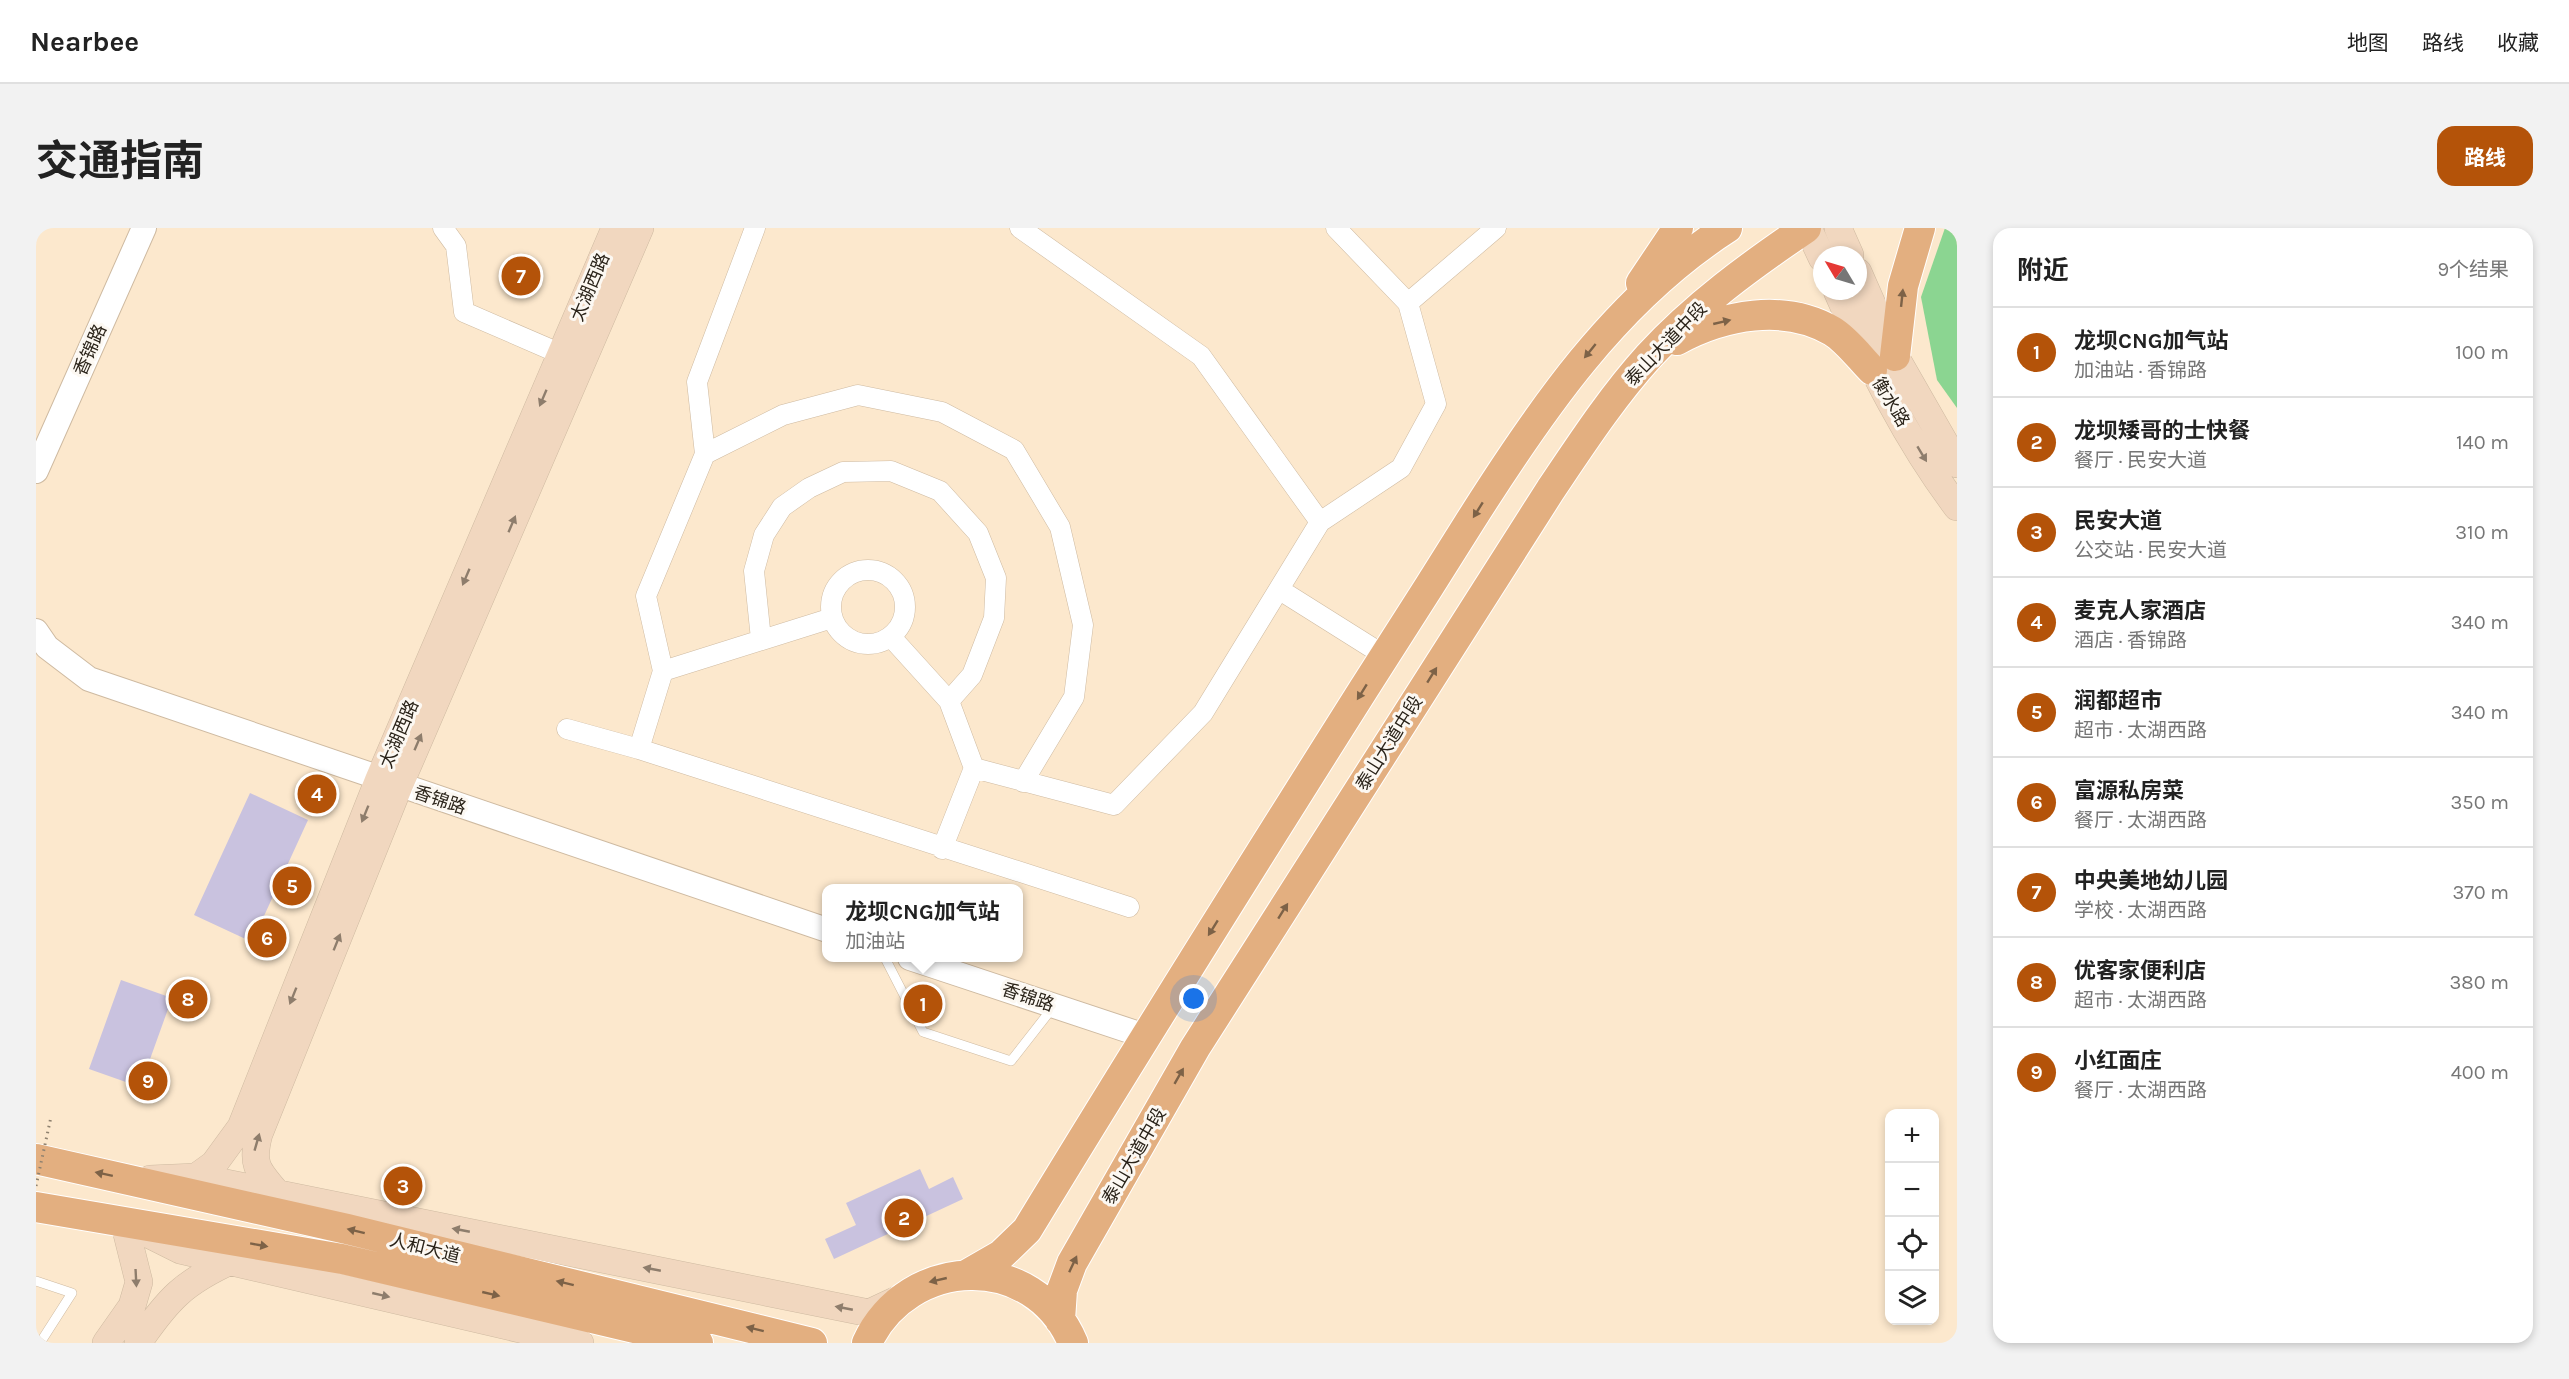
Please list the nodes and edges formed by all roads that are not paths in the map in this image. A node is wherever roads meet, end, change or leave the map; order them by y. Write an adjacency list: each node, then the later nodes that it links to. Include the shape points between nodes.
1 (144, 228): 25 (street, 香锦路)
2 (443, 228): 20 (street, via 456,246 464,312)
3 (615, 228): 20 (main road, 太湖西路)
4 (640, 228): 39 (main road, 太湖西路, one-way to 4)
5 (755, 228): 23 (street, via 698,382)
6 (1020, 228): 27 (street, via 1201,356)
7 (1336, 228): 18 (street)
8 (1496, 228): 18 (street)
9 (1678, 228): 19 (main road)
10 (1727, 228): 19 (main road, via 1702,244)
11 (1807, 228): 14 (main road); 21 (main road, 泰山大道中段, via 1730,281)
12 (1838, 228): 15 (main road)
13 (1920, 228): 22 (main road, one-way to 13)
14 (1816, 246)
15 (1846, 246)
16 (1843, 300): 22 (main road, 衡水路)
17 (1866, 300): 22 (main road, 衡水路)
18 (1408, 303): 27 (street, via 1436,404 1401,468)
19 (1615, 320): 33 (main road, one-way to 33, via 1510,459)
20 (561, 354): 39 (main road, 太湖西路, one-way to 39)
21 (1650, 355): 22 (main road, one-way to 22, via 1702,327 1749,316 1796,316 1833,332); 58 (main road, 泰山大道中段, one-way to 21, via 1062,1290 1072,1263 1195,1048 1551,489 1605,410)
22 (1884, 363): 24 (main road, 衡水路); 26 (main road, 衡水路, one-way to 26, via 1938,482)
23 (705, 454): 34 (street, via 645,596); 40 (street, via 783,416 858,395 942,412 1014,450 1060,527 1083,625 1074,697)
24 (1957, 464)
25 (36, 471)
26 (1957, 507)
27 (1320, 522): 28 (street)
28 (1280, 590): 33 (street); 40 (street, via 1203,713 1114,805)
29 (832, 618): 31 (street, via 842,633 856,643 868,645); 31 (street, via 832,595 838,585 856,571 879,571 898,584 906,606); 32 (street)
30 (36, 631): 39 (street, 香锦路, via 47,647 89,680)
31 (891, 637): 35 (street)
32 (761, 639): 34 (street); 35 (street, via 754,571 764,535 782,507 809,488 843,472 891,471 940,491 978,533 996,578 994,618 972,675)
33 (1385, 656): 47 (main road, one-way to 47)
34 (663, 671): 37 (street)
35 (949, 701): 38 (street)
36 (567, 729): 37 (street)
37 (639, 749): 41 (street)
38 (974, 768): 40 (street); 41 (street)
39 (389, 783): 43 (street, 香锦路); 49 (main road, 太湖西路, one-way to 49, via 241,1127 214,1164); 51 (main road, 太湖西路, one-way to 39, via 261,1175 253,1155)
40 (1023, 783)
41 (942, 849): 42 (street)
42 (1129, 907)
43 (822, 928)
44 (888, 962): 46 (lane, via 923,1032 1011,1061)
45 (925, 962): 46 (street, 香锦路)
46 (1054, 1006): 47 (street, 香锦路)
47 (1145, 1036): 55 (main road, via 1028,1230 1001,1255)
48 (36, 1159): 50 (main road, 人和大道, one-way to 48)
49 (196, 1177): 50 (main road); 51 (main road)
50 (136, 1180): 64 (main road, 人和大道, one-way to 50)
51 (277, 1193): 57 (main road, one-way to 51, via 869,1313)
52 (36, 1207): 53 (main road, 人和大道)
53 (124, 1222): 54 (main road, via 180,1250); 60 (main road, one-way to 60, via 139,1282 132,1305); 63 (main road, 人和大道, one-way to 63, via 342,1259)
54 (233, 1260): 61 (main road, via 200,1275 176,1294); 62 (main road, one-way to 62)
55 (969, 1274): 57 (main road, one-way to 57, via 931,1281); 58 (main road, via 1006,1280 1026,1289 1044,1302)
56 (36, 1281): 59 (lane, via 72,1293)
57 (899, 1299): 65 (main road, via 874,1328)
58 (1066, 1332)
59 (40, 1343)
60 (106, 1343)
61 (138, 1343)
62 (580, 1343)
63 (698, 1343)
64 (812, 1343)
65 (867, 1343)

